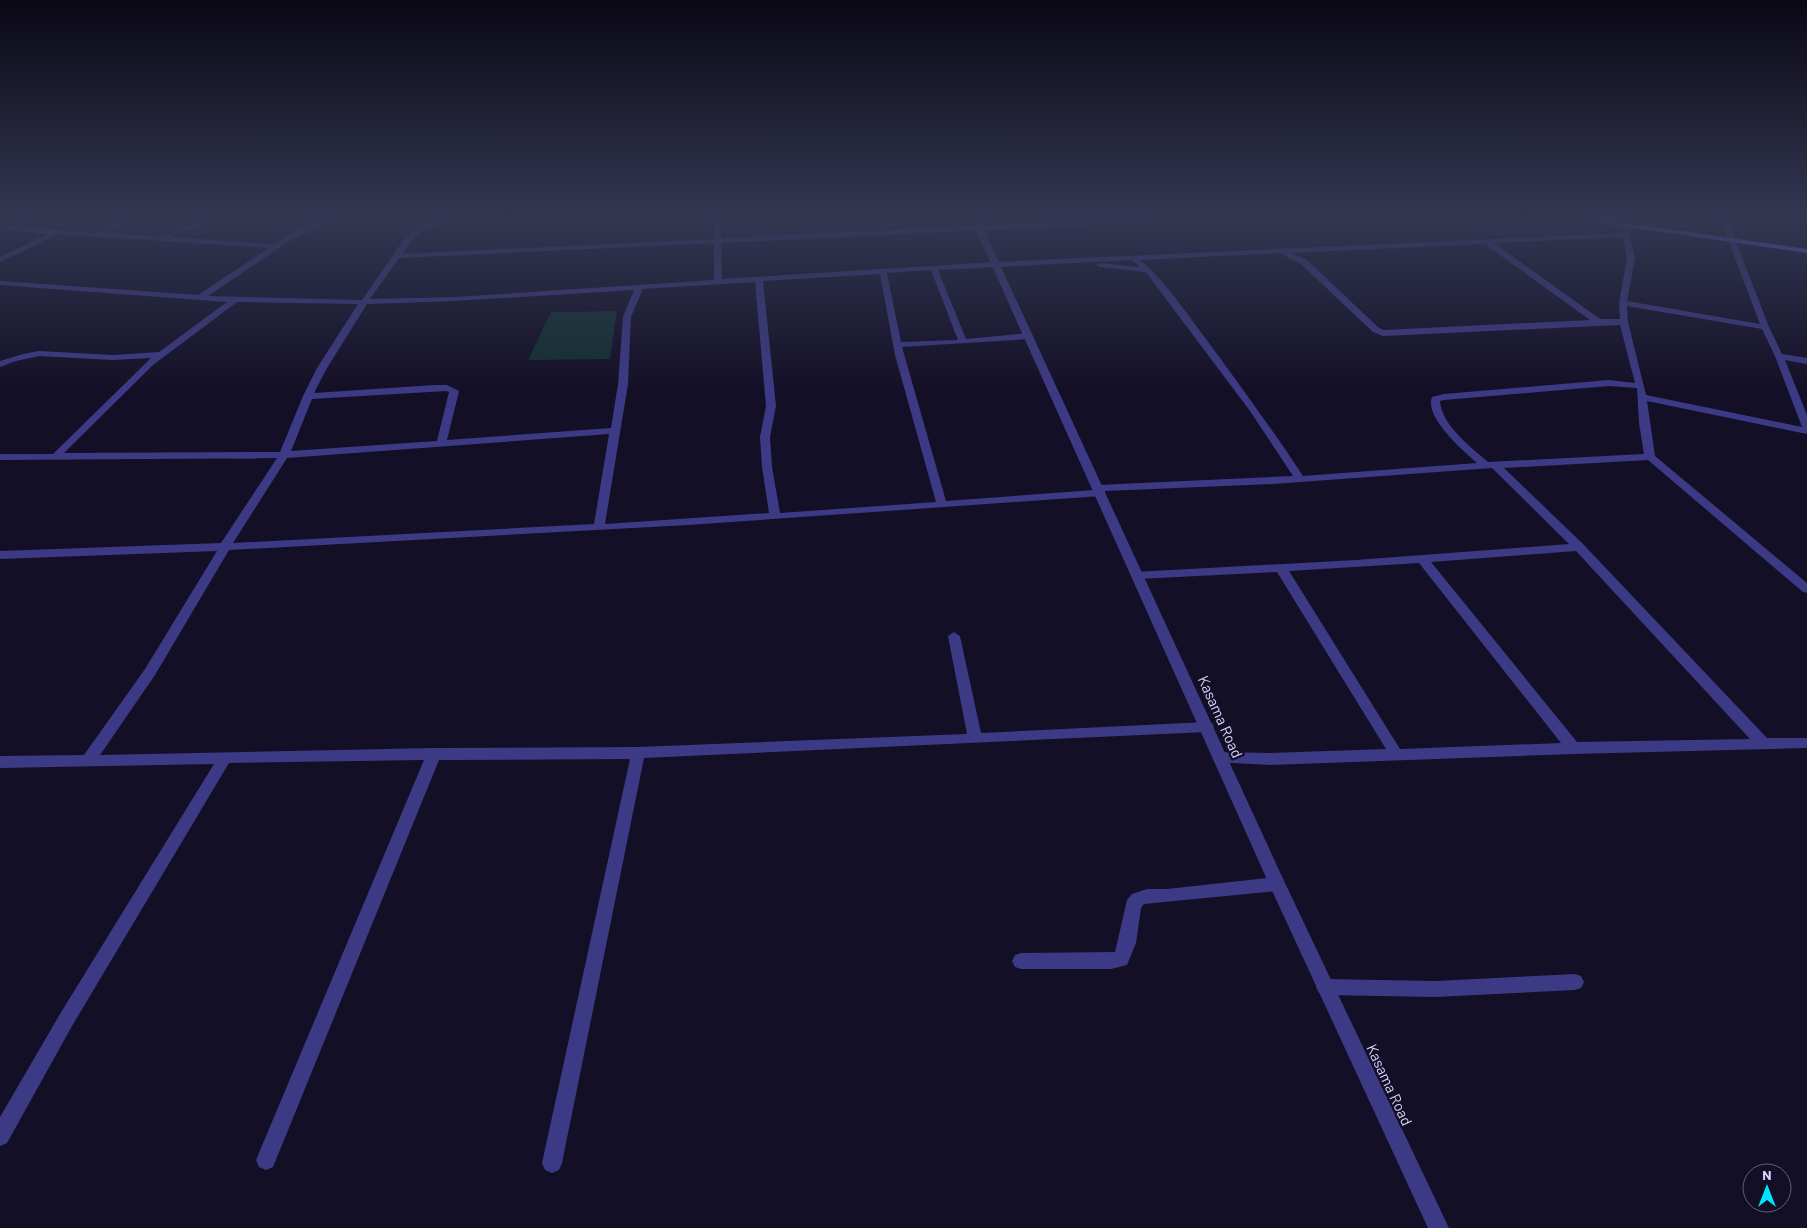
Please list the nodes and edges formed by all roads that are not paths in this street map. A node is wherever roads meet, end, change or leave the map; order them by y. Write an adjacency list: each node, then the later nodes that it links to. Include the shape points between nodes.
1 (233, 276): 19 (street)
2 (383, 276): 21 (street)
3 (718, 276): 14 (street)
4 (801, 276): 13 (street)
5 (884, 276): 28 (street)
6 (937, 276): 27 (street)
7 (1000, 276): 26 (street, Kasama Road)
8 (1153, 276): 44 (street, via 1254,410)
9 (1319, 276): 23 (street, via 1379,332)
10 (1535, 276): 23 (street)
11 (1628, 276): 22 (street)
12 (1746, 276): 25 (street)
13 (759, 279): 14 (street); 47 (street, via 771,406 764,437)
14 (718, 281): 17 (street)
15 (0, 283): 16 (street)
16 (13, 284): 18 (street); 19 (street)
17 (640, 286): 21 (street, via 530,295); 37 (street, via 627,317 623,384)
18 (0, 291)
19 (199, 298): 20 (street)
20 (235, 300): 21 (street); 29 (street)
21 (364, 302): 34 (street)
22 (1623, 303): 24 (street); 25 (street)
23 (1598, 322): 24 (street)
24 (1624, 322): 33 (street)
25 (1765, 327): 30 (street)
26 (1029, 336): 27 (street); 45 (street, Kasama Road)
27 (963, 342): 28 (street)
28 (898, 345): 46 (street)
29 (160, 355): 32 (street, via 107,358 37,353); 39 (street, via 124,386)
30 (1779, 356): 31 (street); 36 (street)
31 (1807, 361)
32 (0, 364)
33 (1641, 386): 35 (street); 43 (street, via 1609,383 1435,399 1437,410 1455,436)
34 (308, 396): 38 (street, via 447,388 454,391); 40 (street)
35 (1642, 397): 36 (street); 41 (street)
36 (1807, 429)
37 (614, 431): 38 (street); 48 (street)
38 (441, 445): 40 (street)
39 (56, 456): 40 (street); 42 (street)
40 (284, 456): 50 (street)
41 (1650, 457): 43 (street); 55 (street)
42 (0, 458)
43 (1491, 466): 44 (street); 49 (street)
44 (1300, 479): 45 (street)
45 (1100, 491): 46 (street); 54 (street, Kasama Road)
46 (942, 505): 47 (street)
47 (775, 515): 48 (street)
48 (599, 526): 50 (street)
49 (1579, 547): 52 (street); 60 (street)
50 (224, 548): 51 (street); 67 (street, via 150,672)
51 (0, 555)
52 (1422, 559): 53 (street); 61 (street)
53 (1281, 568): 54 (street); 64 (street)
54 (1138, 575): 57 (street, Kasama Road)
55 (1807, 589)
56 (954, 636): 58 (street)
57 (1207, 727): 58 (street); 66 (street, Kasama Road)
58 (975, 739): 62 (street)
59 (1807, 743): 60 (street)
60 (1764, 744): 61 (street)
61 (1573, 748): 64 (street)
62 (638, 753): 63 (street); 75 (street)
63 (434, 754): 65 (street); 74 (street)
64 (1396, 754): 66 (street)
65 (225, 758): 67 (street); 73 (street, via 66,1020)
66 (1221, 758): 69 (street, Kasama Road)
67 (88, 761): 68 (street)
68 (0, 762)
69 (1277, 884): 70 (street, via 1138,899 1133,905 1121,959); 72 (street, Kasama Road)
70 (1021, 961)
71 (1574, 982): 72 (street, via 1435,989)
72 (1325, 988): 76 (street, Kasama Road)
73 (0, 1136)
74 (266, 1160)
75 (552, 1164)
76 (1439, 1228)

